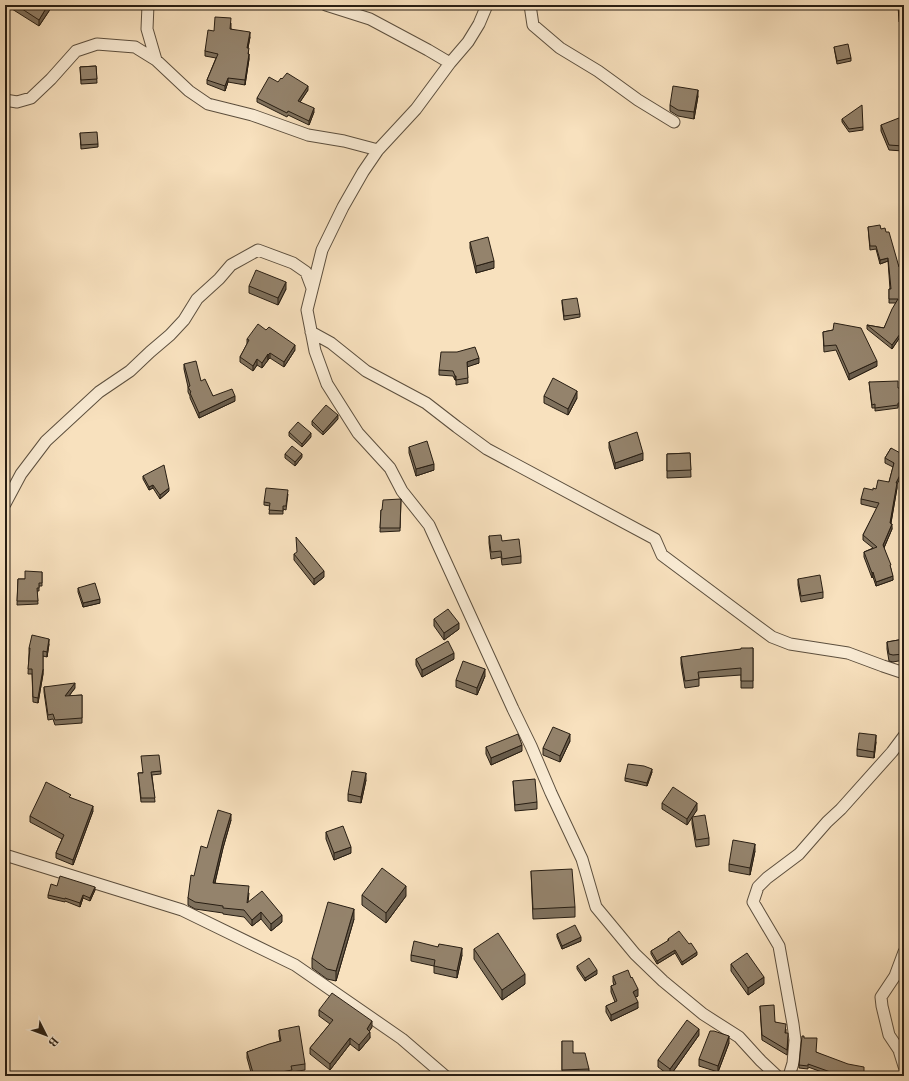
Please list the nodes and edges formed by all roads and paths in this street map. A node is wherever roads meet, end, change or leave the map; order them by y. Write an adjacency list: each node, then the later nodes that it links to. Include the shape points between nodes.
1 (148, 5): 5 (street, via 147,29)
2 (326, 5): 6 (street, via 370,20)
3 (487, 5): 6 (street, via 468,42)
4 (530, 5): 8 (street, via 533,25 560,48)
5 (156, 60): 7 (street, via 135,47 97,44 76,51 31,98 17,102); 9 (street, via 189,91 208,104 308,135)
6 (450, 62): 9 (street, via 416,109)
7 (5, 100)
8 (674, 122)
9 (378, 150): 10 (street, via 343,207 322,250)
10 (312, 288): 11 (street, via 307,310); 12 (street, via 306,272 293,263 258,250 231,265 197,299 184,320 170,335 130,371 99,392 46,441 21,474)
11 (311, 332): 13 (street, via 330,343 366,371 426,404 488,449 655,539 662,555 772,637 790,644 848,653); 19 (street, via 314,351 327,384 358,434 390,468 402,491 429,525 582,859 596,906 635,954 663,981 703,1014 739,1037)
12 (5, 504)
13 (904, 672)
14 (904, 736): 20 (street, via 799,854 758,887 753,902 778,946 794,1024 793,1063)
15 (5, 855): 18 (street, via 182,910 294,965 402,1039)
16 (904, 952): 17 (street, via 895,976 882,997 889,1035 899,1050)
17 (904, 1066)
18 (445, 1076)
19 (777, 1076)
20 (789, 1076)

